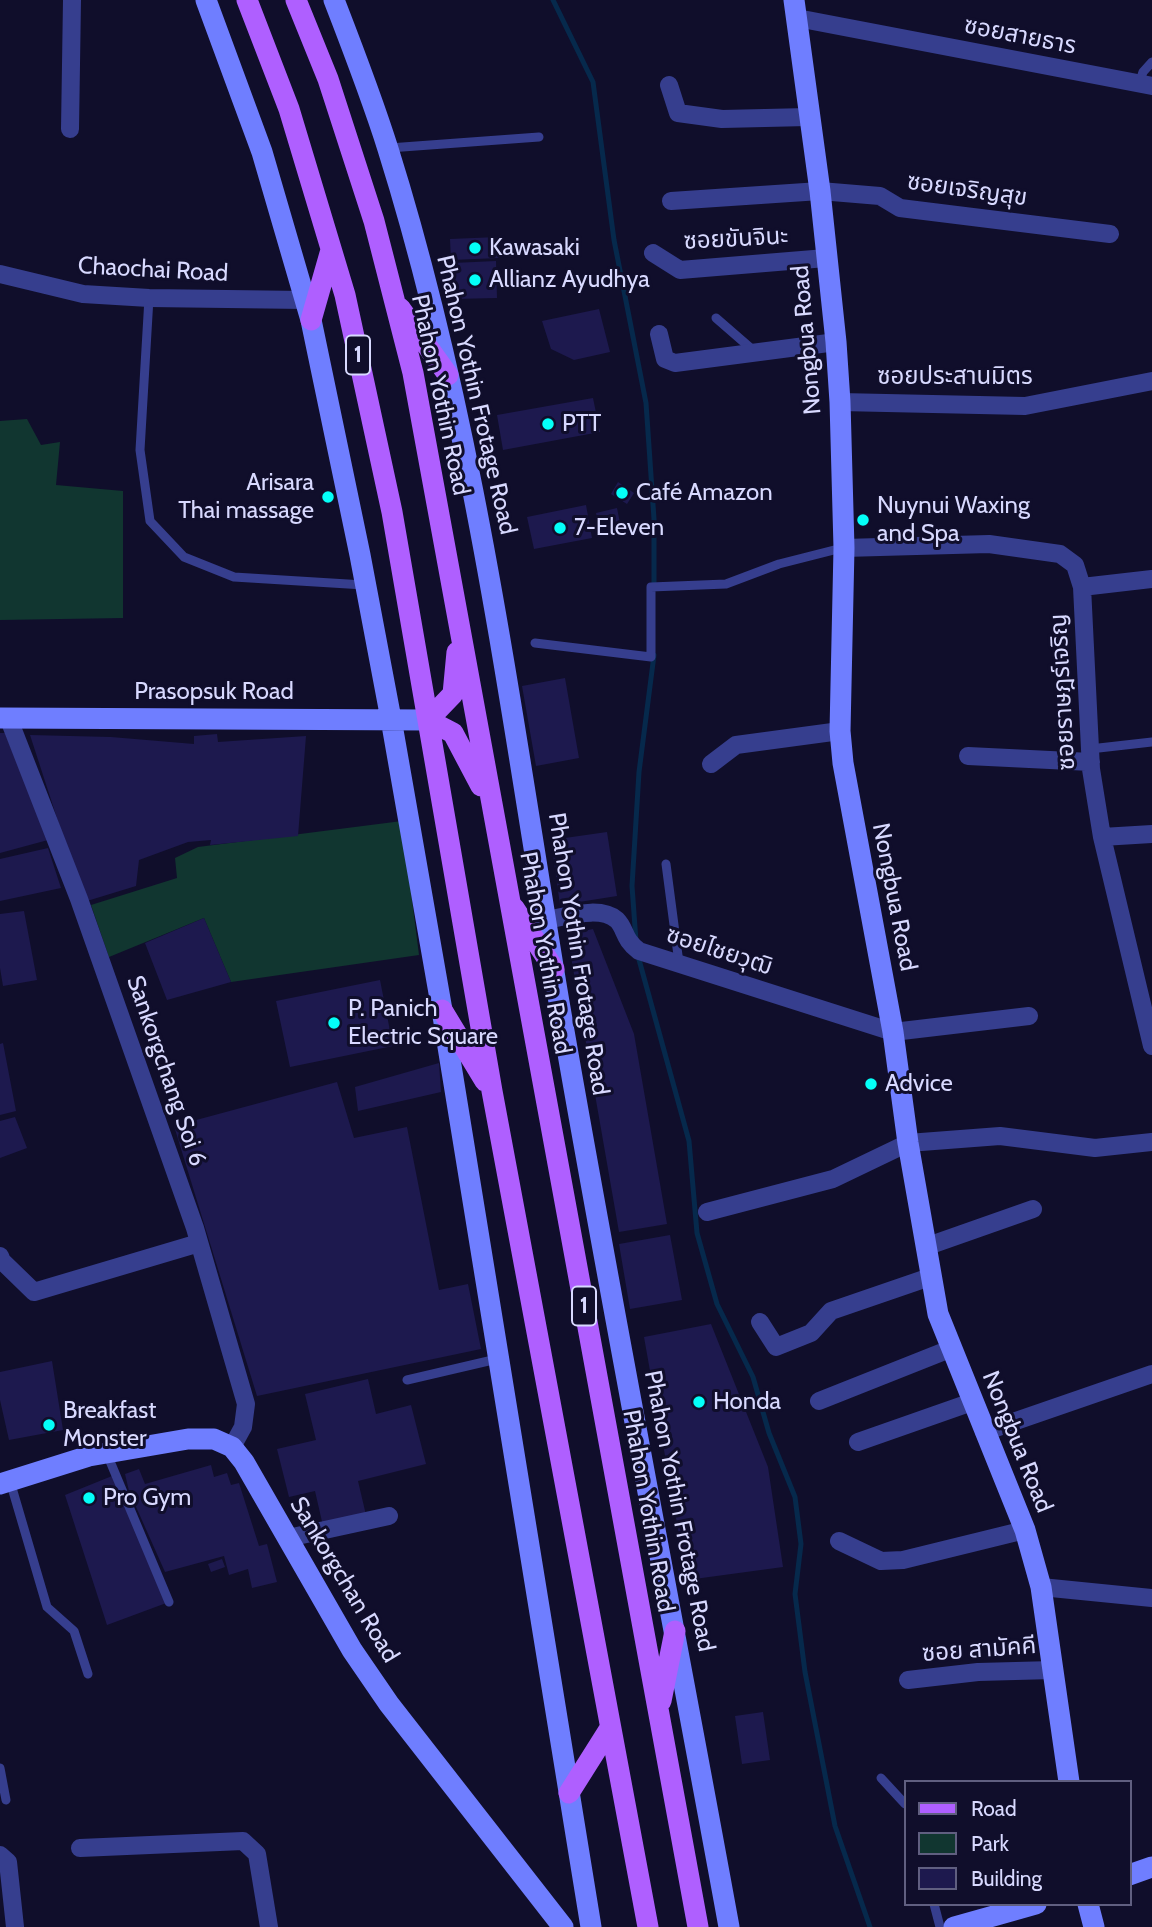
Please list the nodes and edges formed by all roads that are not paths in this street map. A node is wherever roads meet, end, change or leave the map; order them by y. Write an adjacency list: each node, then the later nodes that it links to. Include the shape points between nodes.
1 (72, 0): 11 (street)
2 (206, 0): 23 (main road, 1, via 262,152)
3 (247, 0): 17 (main road, 1, via 289,108)
4 (296, 0): 21 (main road, Phahon Yothin Road / 1, via 345,131)
5 (334, 0): 13 (main road, Phahon Yothin Frotage Road / 1)
6 (795, 9): 9 (street, ซอยสายธาร); 10 (main road, Nongbua Road)
7 (1152, 62): 9 (lane, via 1143,72)
8 (669, 85): 10 (street, via 678,113 722,119)
9 (1145, 85)
10 (808, 117): 14 (main road, Nongbua Road)
11 (70, 129)
12 (539, 137): 13 (lane)
13 (388, 148): 28 (main road, Phahon Yothin Frotage Road / 1)
14 (820, 191): 15 (street, ซอยเจริญสุข); 16 (street, ซอยเจริญสุข, via 880,196 900,208); 19 (main road, Nongbua Road)
15 (671, 201)
16 (1110, 234)
17 (331, 250): 23 (main road); 39 (main road, 1, via 392,512)
18 (653, 253): 19 (street, ซอยขันจินะ, via 680,271)
19 (826, 258): 26 (main road, Nongbua Road)
20 (0, 274): 22 (street, Chaochai Road, via 83,294)
21 (393, 298): 28 (main road); 35 (main road, Phahon Yothin Road / 1, via 413,373)
22 (149, 299): 23 (street, Chaochai Road); 33 (lane, via 139,450 150,521 184,557 234,577)
23 (308, 310): 33 (main road, 1)
24 (716, 318): 27 (lane)
25 (659, 334): 27 (street, via 665,359 675,363)
26 (836, 342): 27 (street); 30 (main road, Nongbua Road)
27 (756, 352)
28 (448, 374): 50 (main road, Phahon Yothin Frotage Road / 1, via 502,645)
29 (1152, 380): 30 (street, ซอยประสานมิตร, via 1025,405)
30 (840, 402): 31 (main road, Nongbua Road)
31 (844, 548): 34 (street, ซอยราษฎร์เจริญ, via 989,544 1060,554 1075,565); 36 (lane, via 779,564 726,584 651,587 651,657); 40 (main road, Nongbua Road)
32 (1152, 579): 34 (street)
33 (366, 586): 38 (main road, 1)
34 (1082, 587): 42 (street, ซอยราษฎร์เจริญ)
35 (460, 622): 39 (main road, via 453,694); 45 (main road, Phahon Yothin Road / 1)
36 (535, 643)
37 (4, 718): 38 (main road, Prasopsuk Road); 62 (street, Sankorgchang Soi 6, via 71,880)
38 (391, 719): 39 (main road, Prasopsuk Road); 53 (main road, 1)
39 (428, 720): 45 (main road, via 453,733); 57 (main road, 1)
40 (840, 731): 44 (street, via 736,745); 55 (main road, Nongbua Road)
41 (1152, 742): 42 (lane)
42 (1090, 755): 43 (street); 47 (street, ซอยราษฎร์เจริญ)
43 (968, 757)
44 (711, 764)
45 (491, 805): 49 (main road, Phahon Yothin Road / 1)
46 (1152, 834): 47 (street)
47 (1102, 838): 56 (street, ซอยราษฎร์เจริญ)
48 (666, 864): 51 (lane)
49 (509, 900): 52 (main road); 89 (main road, Phahon Yothin Road / 1)
50 (545, 920): 51 (street, ซอยไชยวุฒิ, via 603,912 618,921 628,943 639,951); 52 (main road, Phahon Yothin Frotage Road / 1)
51 (679, 964): 55 (street, ซอยไชยวุฒิ)
52 (554, 969): 85 (main road, Phahon Yothin Frotage Road / 1)
53 (442, 1010): 57 (main road); 68 (main road, 1)
54 (1029, 1016): 55 (street)
55 (893, 1032): 59 (main road, Nongbua Road)
56 (1152, 1046)
57 (492, 1091): 90 (main road, 1)
58 (1152, 1142): 59 (street, via 1095,1148 1000,1136)
59 (908, 1143): 61 (street, via 833,1179); 63 (main road, Nongbua Road)
60 (1034, 1209): 63 (street)
61 (707, 1212)
62 (199, 1243): 64 (street, via 34,1292); 75 (street, Sankorgchang Soi 6, via 246,1404 243,1427)
63 (925, 1247): 65 (main road, Nongbua Road)
64 (0, 1256)
65 (930, 1277): 66 (street, via 831,1311 811,1333 776,1347); 67 (main road, Nongbua Road)
66 (760, 1322)
67 (950, 1349): 71 (street); 72 (main road, Nongbua Road)
68 (497, 1359): 70 (lane); 94 (main road, 1)
69 (1152, 1374): 73 (street)
70 (407, 1380)
71 (819, 1401)
72 (972, 1402): 73 (main road, Nongbua Road); 74 (street)
73 (984, 1432): 79 (main road, Nongbua Road)
74 (858, 1442)
75 (232, 1447): 76 (main road, via 214,1439 188,1439); 80 (main road, Sankorgchan Road)
76 (106, 1453): 77 (main road); 84 (lane)
77 (5, 1483): 87 (lane, via 47,1606 74,1631)
78 (389, 1516): 80 (street)
79 (1025, 1530): 81 (street, via 903,1560 881,1561); 82 (main road, Nongbua Road)
80 (288, 1538): 106 (main road, Sankorgchan Road, via 352,1650 389,1704)
81 (839, 1541)
82 (1041, 1587): 83 (street); 86 (main road, Nongbua Road)
83 (1152, 1598)
84 (169, 1602)
85 (675, 1631): 89 (main road); 110 (main road, Phahon Yothin Frotage Road / 1)
86 (1053, 1670): 88 (street, ซอย สามัคคี); 93 (main road, Nongbua Road)
87 (88, 1674)
88 (908, 1680)
89 (658, 1713): 109 (main road, Phahon Yothin Road / 1)
90 (610, 1728): 94 (main road); 108 (main road, 1)
91 (0, 1768): 95 (lane)
92 (881, 1778): 96 (lane)
93 (1069, 1780)
94 (569, 1793): 107 (main road, 1)
95 (6, 1800)
96 (904, 1803)
97 (80, 1847): 105 (street, via 243,1842 257,1854)
98 (0, 1855): 104 (street, via 8,1862)
99 (1152, 1867): 100 (main road)
100 (1131, 1874)
101 (935, 1906): 111 (lane)
102 (1029, 1906): 112 (main road)
103 (1089, 1906): 113 (main road)
104 (15, 1927)
105 (270, 1927)
106 (563, 1927)
107 (591, 1927)
108 (649, 1927)
109 (698, 1927)
110 (729, 1927)
111 (940, 1927)
112 (954, 1927)
113 (1094, 1927)

